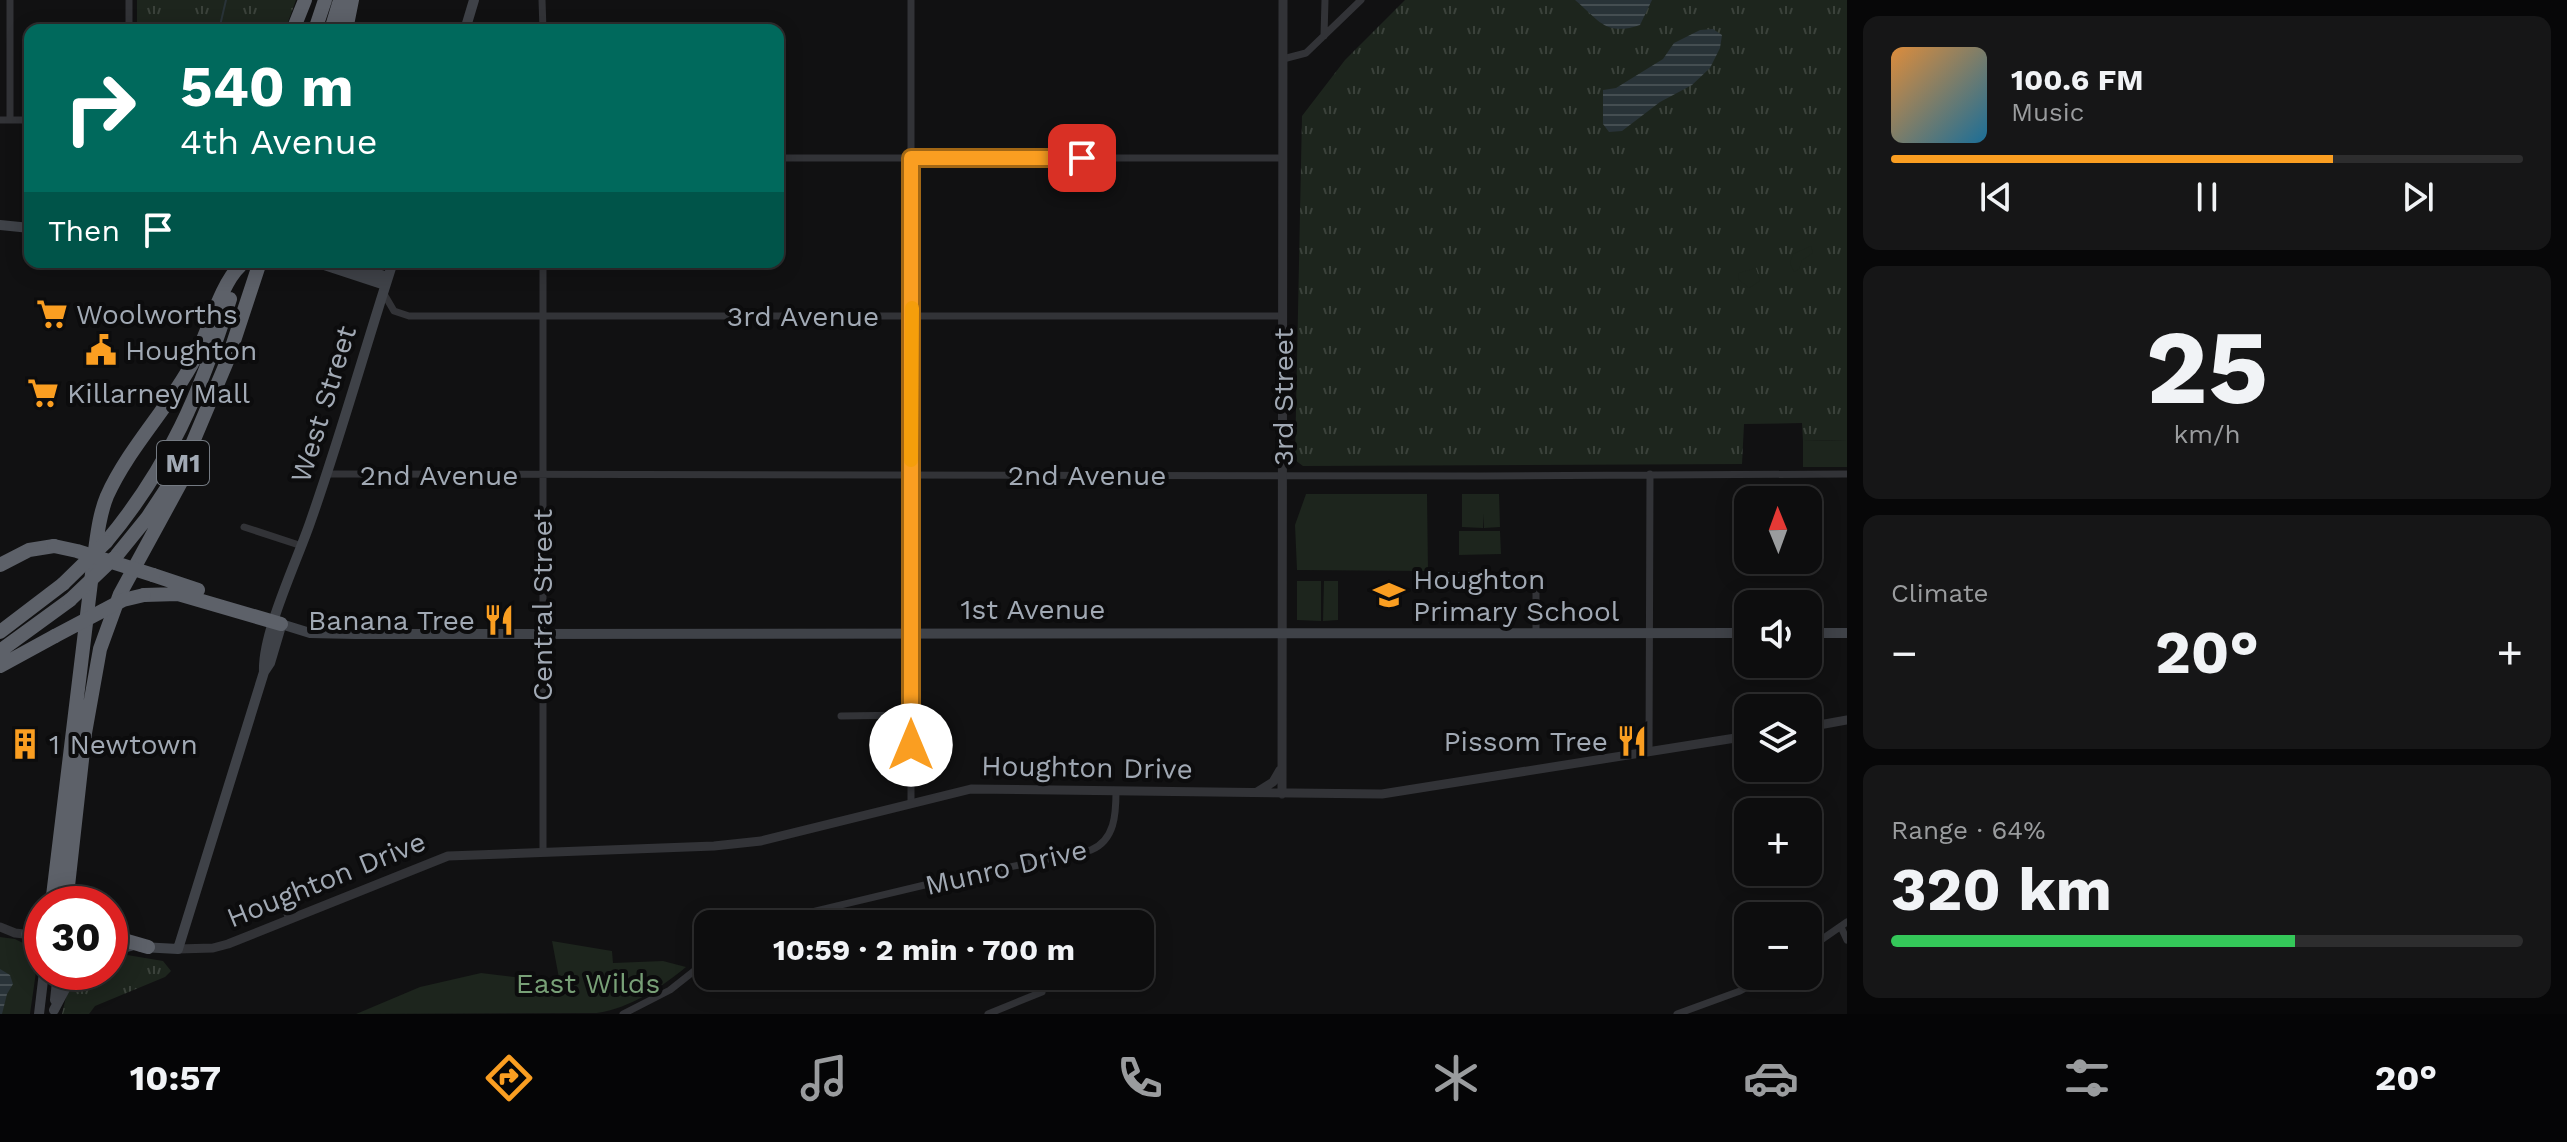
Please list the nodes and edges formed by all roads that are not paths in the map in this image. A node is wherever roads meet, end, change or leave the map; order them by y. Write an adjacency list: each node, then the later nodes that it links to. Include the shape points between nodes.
1 (10, 0): 23 (street)
2 (129, 0): 13 (street)
3 (305, 0): 14 (highway)
4 (325, 0): 15 (highway)
5 (340, 0): 16 (highway)
6 (352, 0): 17 (highway)
7 (474, 0): 18 (main road)
8 (542, 0): 19 (street)
9 (911, 0): 26 (street)
10 (1283, 0): 21 (street, 3rd Street)
11 (1325, 0): 20 (street)
12 (1361, 0): 20 (street)
13 (129, 24)
14 (295, 24)
15 (317, 24)
16 (333, 24)
17 (347, 24)
18 (467, 24)
19 (543, 24)
20 (1324, 36): 21 (street, via 1302,56)
21 (1283, 59): 27 (street, 3rd Street)
22 (0, 120): 23 (street)
23 (10, 120): 24 (street)
24 (24, 120)
25 (784, 158): 26 (street)
26 (911, 158): 27 (street); 40 (street)
27 (1283, 158): 41 (street, 3rd Street)
28 (0, 218): 29 (main road)
29 (24, 220)
30 (0, 225): 31 (main road)
31 (24, 227)
32 (238, 268): 78 (highway, via 186,375 124,465 104,504)
33 (240, 268): 55 (highway, M1, bridge, via 183,426 153,480 106,542 63,584)
34 (258, 268): 43 (highway, M1)
35 (333, 268): 39 (main road)
36 (354, 268): 39 (main road)
37 (391, 268): 39 (main road, West Street)
38 (543, 268): 42 (street, Central Street)
39 (385, 285): 42 (street, 3rd Avenue, via 392,310 401,315); 44 (main road, West Street)
40 (912, 316): 41 (street, 3rd Avenue); 42 (street, 3rd Avenue); 45 (street)
41 (1283, 316): 49 (street, 3rd Street)
42 (543, 317): 48 (street, Central Street)
43 (194, 442): 64 (highway, M1, bridge, via 170,485 117,555 70,600); 79 (highway, via 186,473 120,594 100,649)
44 (327, 474): 48 (street, 2nd Avenue); 51 (main road, West Street)
45 (911, 474): 48 (street, 2nd Avenue); 49 (street, 2nd Avenue); 63 (street)
46 (1650, 474): 47 (street, 2nd Avenue); 49 (street, 2nd Avenue); 58 (street)
47 (1847, 474)
48 (542, 475): 62 (street, Central Street)
49 (1283, 475): 56 (street, 3rd Street)
50 (244, 527): 51 (street)
51 (302, 546): 54 (main road, West Street)
52 (0, 565): 54 (highway, bridge, via 29,550 54,546)
53 (1536, 585): 57 (street)
54 (279, 620): 62 (main road, 1st Avenue, via 318,632); 65 (highway, bridge, via 178,594 144,595 123,600); 93 (main road, West Street, via 270,663)
55 (0, 632)
56 (1283, 633): 57 (main road, 1st Avenue); 63 (main road, 1st Avenue); 72 (street, 3rd Street)
57 (1536, 633): 58 (main road, 1st Avenue)
58 (1650, 633): 59 (main road, 1st Avenue); 71 (street)
59 (1734, 633)
60 (1822, 633): 61 (main road)
61 (1847, 633)
62 (543, 634): 63 (main road, 1st Avenue); 77 (street, Central Street)
63 (912, 634): 66 (street)
64 (0, 651)
65 (0, 666)
66 (912, 715): 67 (street); 76 (street)
67 (841, 716)
68 (1847, 720): 69 (street)
69 (1822, 724)
70 (1734, 738): 71 (street, Houghton Drive)
71 (1649, 752): 75 (street, Houghton Drive, via 1402,793)
72 (1283, 763): 74 (street, via 1273,782); 75 (street, 3rd Street)
73 (1116, 791): 74 (street, Houghton Drive); 76 (street, Houghton Drive, via 971,789); 81 (street, Munro Drive, via 1110,832 1091,850)
74 (1253, 794): 75 (street, Houghton Drive)
75 (1282, 794)
76 (911, 803): 77 (street, Houghton Drive, via 756,842)
77 (543, 852): 82 (street, Houghton Drive, via 443,857)
78 (54, 886)
79 (68, 886)
80 (283, 904): 82 (street)
81 (820, 910)
82 (289, 919): 93 (street, Houghton Drive, via 223,946)
83 (1844, 925): 86 (street); 87 (street)
84 (0, 927): 85 (street)
85 (24, 933)
86 (1822, 940)
87 (1847, 940)
88 (128, 941): 92 (highway)
89 (128, 946): 90 (main road, Houghton Drive)
90 (131, 946): 91 (main road); 92 (main road, Houghton Drive)
91 (128, 947)
92 (148, 947): 93 (main road, Houghton Drive)
93 (178, 949)
94 (694, 972): 102 (street)
95 (41, 990): 101 (main road)
96 (56, 990): 100 (main road)
97 (65, 990): 100 (main road)
98 (1742, 990): 104 (street)
99 (1042, 992): 103 (street)
100 (53, 1012)
101 (39, 1014)
102 (623, 1014)
103 (988, 1014)
104 (1677, 1014)

